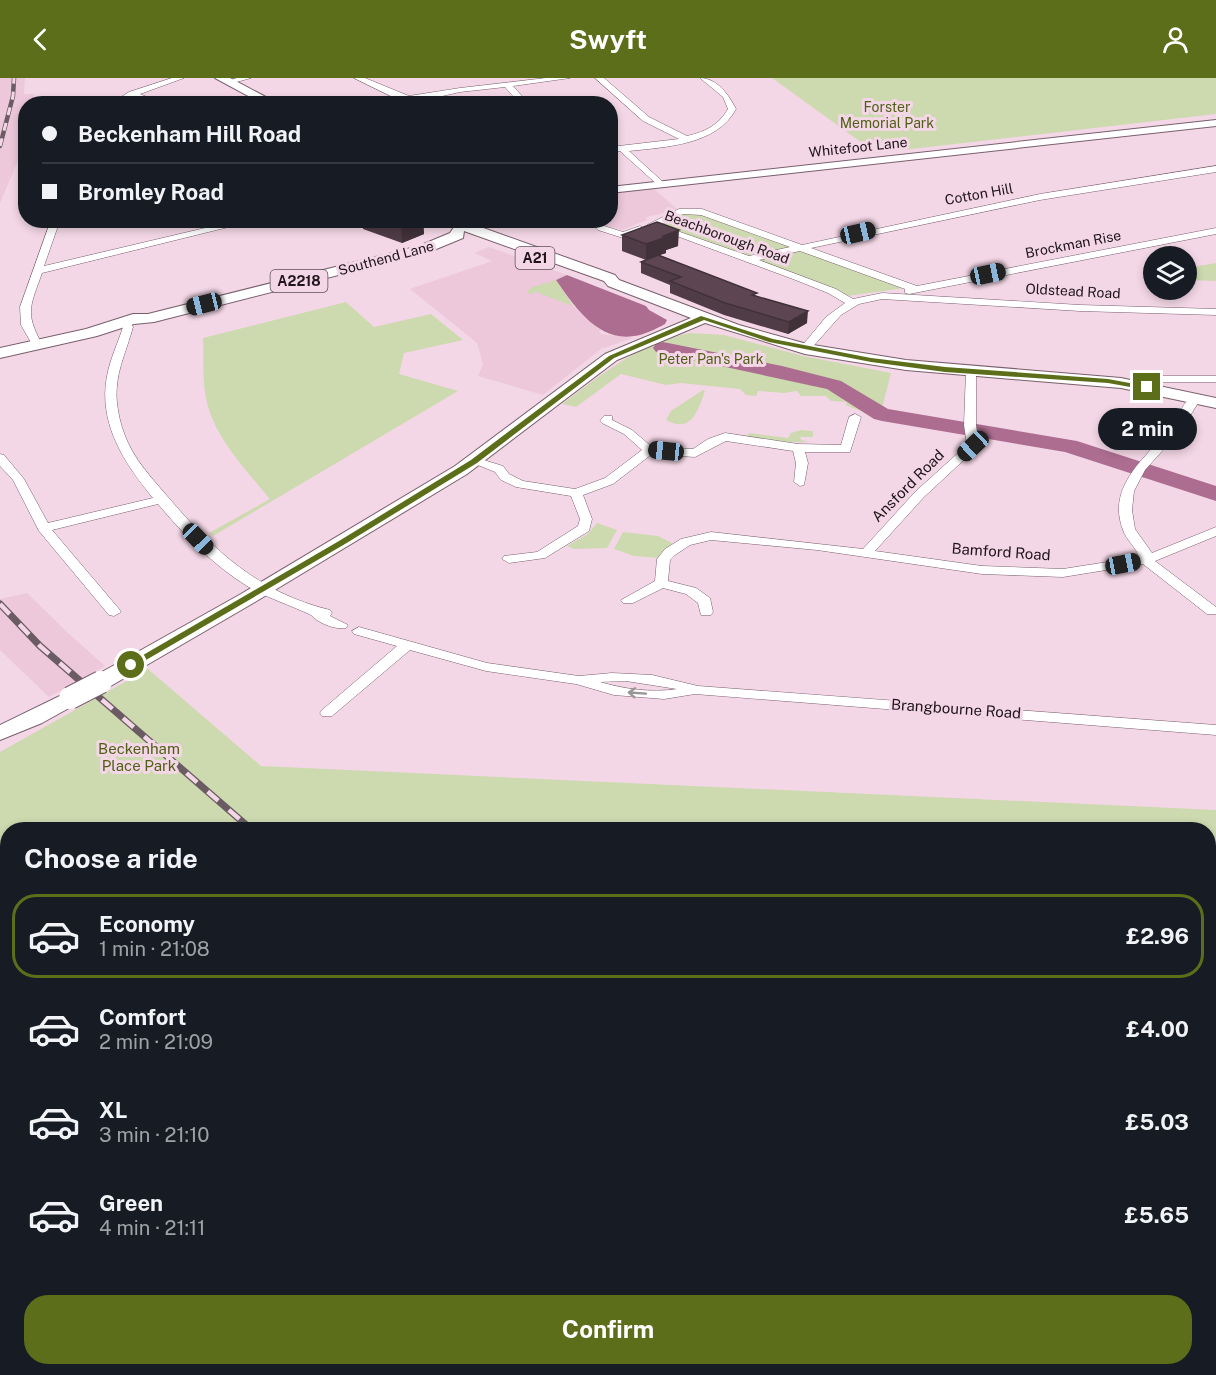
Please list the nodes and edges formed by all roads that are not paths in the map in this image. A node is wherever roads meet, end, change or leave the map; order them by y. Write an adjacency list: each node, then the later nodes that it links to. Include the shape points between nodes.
1 (180, 78): 9 (street)
2 (247, 78): 7 (street)
3 (358, 78): 13 (street)
4 (566, 78): 8 (street)
5 (599, 78): 17 (street, via 646,119)
6 (704, 78): 17 (street, via 730,100 731,114 720,126)
7 (225, 80): 12 (main road)
8 (507, 85): 14 (street); 15 (street)
9 (132, 94): 10 (street); 11 (street)
10 (128, 96)
11 (137, 96)
12 (257, 96)
13 (399, 96)
14 (440, 96)
15 (517, 96)
16 (1216, 121): 21 (street, Whitefoot Lane)
17 (686, 140): 18 (street)
18 (621, 148): 19 (street); 21 (street)
19 (618, 149)
20 (1216, 169): 30 (street, Cotton Hill, via 939,216)
21 (658, 182): 22 (street, Whitefoot Lane)
22 (618, 187)
23 (652, 225): 28 (street, via 623,235); 30 (street, Beachborough Road, via 679,212 698,211); 31 (street, Beachborough Road)
24 (53, 228): 32 (street)
25 (217, 228): 32 (street)
26 (463, 228): 39 (main road, Southend Lane / A2218, via 458,235 438,244)
27 (469, 228): 36 (main road, A21, via 600,283 613,283)
28 (601, 228)
29 (1216, 231): 33 (street, Brockman Rise)
30 (800, 248): 31 (street, Cotton Hill); 33 (street, Beachborough Road)
31 (750, 259): 35 (street, Beachborough Road)
32 (37, 271): 41 (street, via 24,316)
33 (915, 289): 34 (street, Brockman Rise)
34 (901, 296): 35 (street, Oldstead Road); 37 (street, Oldstead Road)
35 (850, 302): 42 (street, via 835,313)
36 (676, 308): 38 (main road, A21); 40 (main road)
37 (1216, 312)
38 (709, 320): 40 (main road, via 701,327); 42 (main road, A21)
39 (129, 321): 41 (main road, Southend Lane / A2218); 57 (street, via 111,375 115,425 128,456)
40 (677, 330): 54 (main road, via 611,357)
41 (37, 344): 43 (main road, Southend Lane / A2218)
42 (805, 349): 44 (main road, A21)
43 (0, 353)
44 (971, 371): 46 (main road, A21); 60 (street, Ansford Road, via 973,446 920,494)
45 (1216, 379): 46 (street, via 1155,379)
46 (1147, 387): 47 (main road, A21)
47 (1195, 399): 48 (main road, A21); 62 (street, via 1180,425 1132,480 1125,508 1126,524 1138,547 1146,553)
48 (1216, 403)
49 (855, 417): 51 (street, via 846,449)
50 (608, 418): 52 (street, via 606,421 614,428 628,432)
51 (798, 448): 52 (street, via 725,437 695,453); 55 (street, via 802,463)
52 (649, 450): 56 (street, via 609,481)
53 (0, 458): 58 (street, via 18,479)
54 (474, 461): 56 (street, via 499,469 505,477 520,484); 64 (main road)
55 (800, 482)
56 (576, 493): 61 (street, via 586,519 584,528 540,555)
57 (162, 499): 58 (street); 64 (street, via 207,549)
58 (44, 528): 67 (street)
59 (1216, 531): 62 (street, Bamford Road)
60 (866, 553): 62 (street, Bamford Road, via 982,570 1063,573); 63 (street, Bamford Road, via 711,536 686,542 670,552 664,559)
61 (509, 559)
62 (1146, 560): 66 (street)
63 (661, 583): 65 (street); 68 (street, via 691,591 705,601)
64 (265, 588): 69 (street); 74 (main road, bridge, via 101,682)
65 (628, 600)
66 (1212, 611)
67 (114, 612)
68 (706, 612)
69 (341, 625)
70 (366, 631): 71 (street, Brangbourne Road)
71 (408, 644): 72 (street); 73 (street, Brangbourne Road, via 486,667 578,680 614,691 664,695 695,690)
72 (327, 713)
73 (1216, 730)
74 (0, 733)

